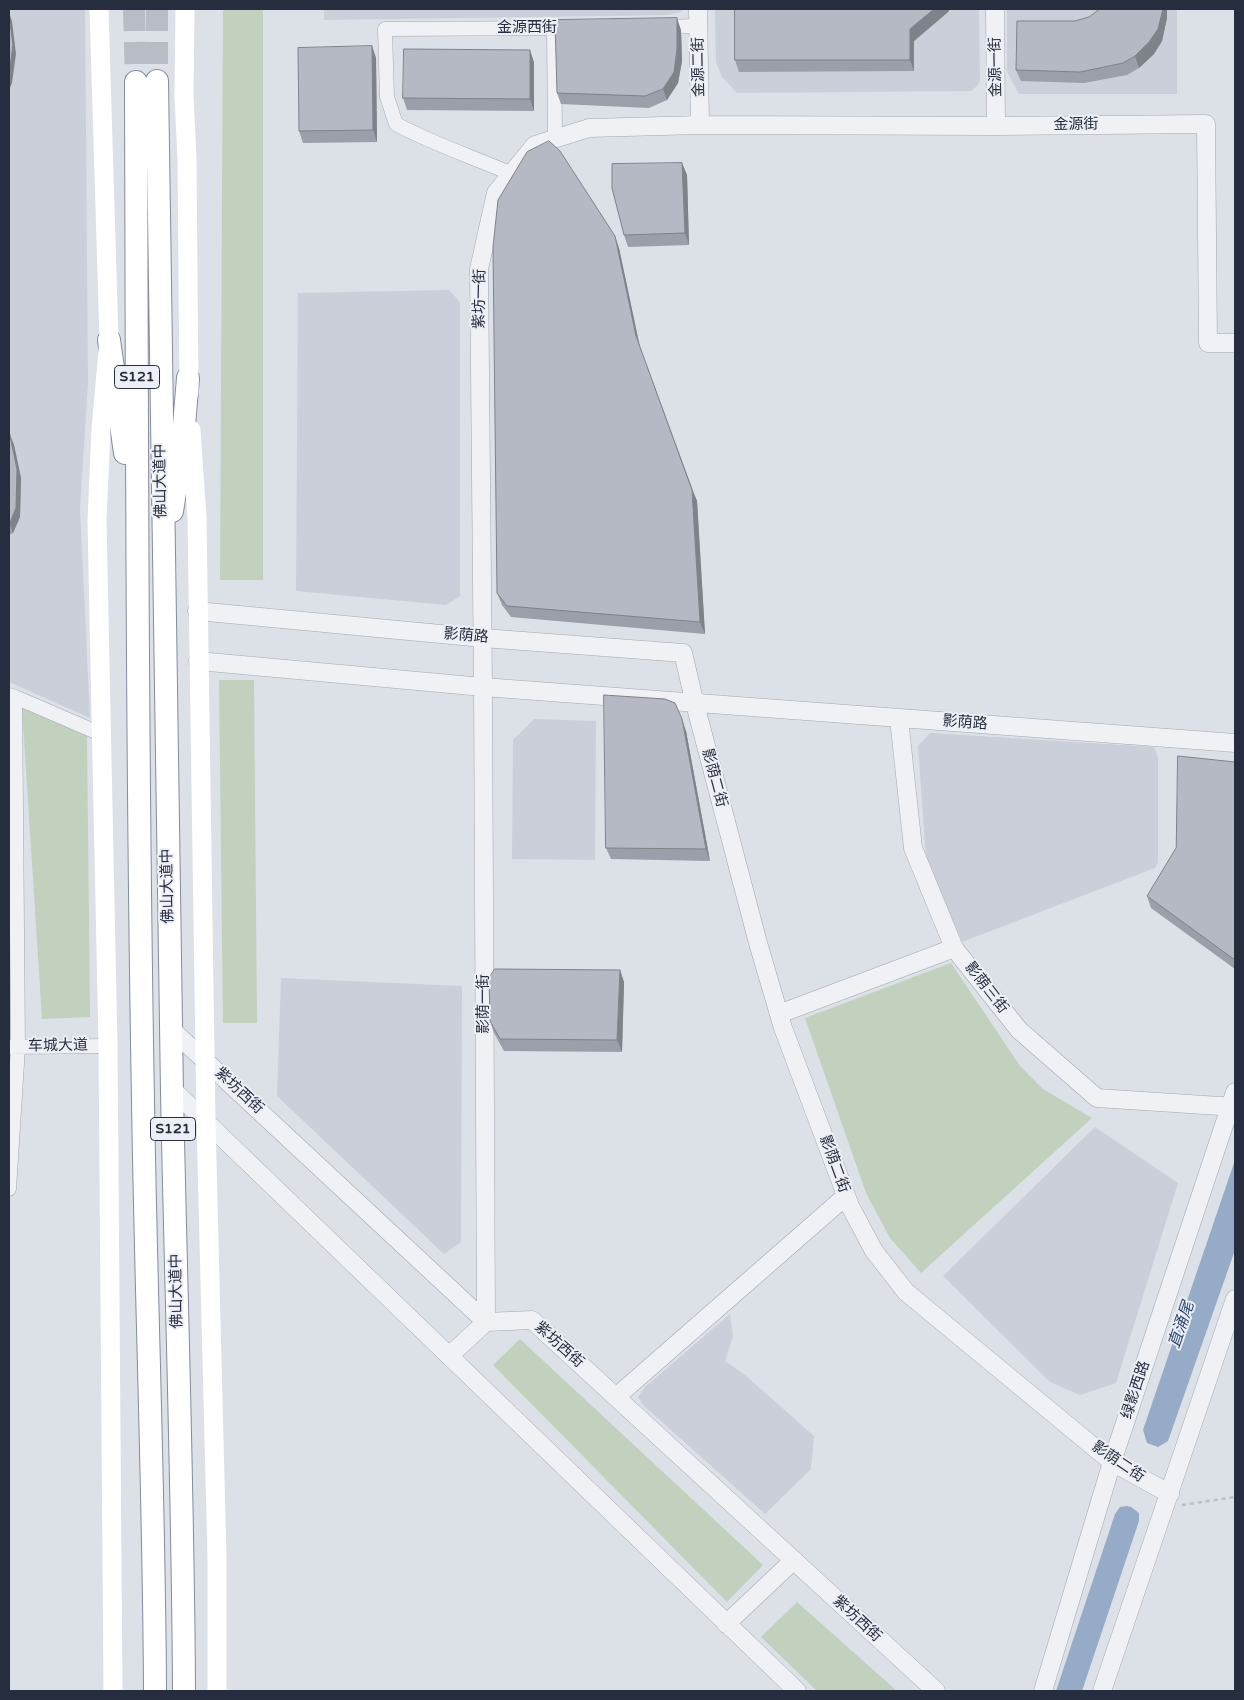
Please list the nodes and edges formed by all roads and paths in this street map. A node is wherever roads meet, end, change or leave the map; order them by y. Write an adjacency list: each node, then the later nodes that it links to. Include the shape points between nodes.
1 (98, 9): 13 (main road)
2 (185, 9): 15 (main road, 佛山大道中)
3 (698, 9): 5 (street, 金源二街)
4 (995, 9): 10 (street, 金源一街)
5 (698, 26): 6 (street); 9 (street, 金源二街)
6 (650, 27)
7 (554, 28): 8 (street, 金源西街); 11 (street); 12 (street, 金源西街, via 385,29 387,97 396,124 424,139)
8 (583, 28)
9 (700, 125): 10 (street, 金源街); 11 (street, 紫坊一街, via 589,128)
10 (996, 126): 14 (street, 金源街, via 1206,124 1208,343)
11 (555, 139): 12 (street, 紫坊一街, via 535,145)
12 (512, 174): 19 (street, 紫坊一街, via 496,193 479,269)
13 (109, 340): 16 (highway); 25 (main road, via 97,521)
14 (1235, 343)
15 (188, 378): 17 (highway, via 182,449); 18 (main road, 佛山大道中, via 197,518)
16 (137, 563): 17 (highway, 佛山大道中 / S121, via 146,81); 49 (highway, 佛山大道中 / S121, via 143,1108)
17 (162, 566): 30 (highway, 佛山大道中 / S121)
18 (197, 611): 19 (street, 影荫路); 20 (main road, 佛山大道中)
19 (482, 638): 21 (street, 紫坊一街); 23 (street, 影荫路, via 683,652)
20 (198, 661): 21 (street, 影荫路); 33 (main road, 佛山大道中)
21 (483, 687): 23 (street, 影荫路); 40 (street, 影荫一街)
22 (12, 696): 25 (street); 27 (street)
23 (695, 704): 24 (street, 影荫路); 29 (street, 影荫二街)
24 (898, 719): 26 (street, 影荫路); 28 (street, 影荫三街, via 913,848)
25 (101, 734): 31 (main road)
26 (1235, 743)
27 (13, 901): 32 (street)
28 (954, 948): 29 (street); 35 (street, 影荫三街, via 1020,1030 1097,1098)
29 (779, 1014): 38 (street, 影荫二街)
30 (171, 1029): 33 (street, 紫坊西街); 34 (highway, 佛山大道中 / S121)
31 (108, 1046): 32 (street, 车城大道); 48 (main road)
32 (13, 1047): 37 (street)
33 (206, 1060): 36 (main road, 佛山大道中); 40 (street, 紫坊西街)
34 (172, 1089): 36 (street); 50 (highway, 佛山大道中 / S121)
35 (1233, 1102): 43 (street, 绿影西路)
36 (206, 1122): 41 (street); 51 (main road, 佛山大道中, via 217,1558)
37 (9, 1189)
38 (846, 1196): 42 (street); 43 (street, 影荫二街, via 874,1251 906,1292)
39 (1235, 1299): 45 (street)
40 (486, 1322): 41 (street); 42 (street, 紫坊西街, via 532,1320)
41 (448, 1356): 47 (street)
42 (616, 1397): 46 (street, 紫坊西街)
43 (1112, 1462): 45 (street, 影荫二街); 54 (street, 绿影西路)
44 (1235, 1497): 45 (path)
45 (1167, 1501): 55 (street)
46 (794, 1560): 47 (street); 53 (street, 紫坊西街)
47 (726, 1624): 52 (street)
48 (113, 1691)
49 (155, 1691)
50 (184, 1691)
51 (217, 1691)
52 (796, 1691)
53 (936, 1691)
54 (1043, 1691)
55 (1102, 1691)

